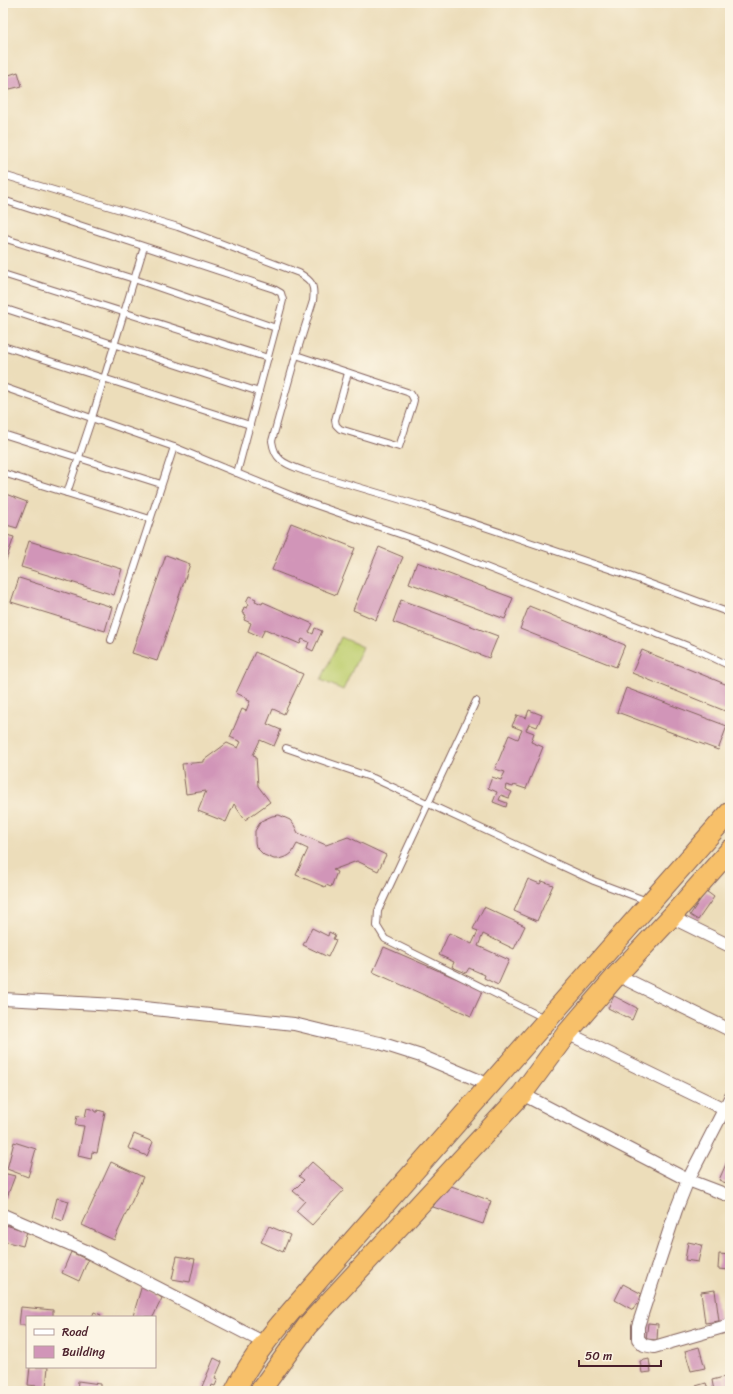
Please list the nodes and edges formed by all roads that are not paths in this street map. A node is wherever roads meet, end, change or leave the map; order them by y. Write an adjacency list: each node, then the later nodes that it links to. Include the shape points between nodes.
1 (3, 175): 12 (lane, via 178,227 299,273 310,280 314,293)
2 (3, 200): 4 (lane)
3 (3, 238): 6 (lane)
4 (144, 247): 6 (lane); 9 (lane, via 281,293 283,300)
5 (3, 274): 8 (lane)
6 (134, 279): 8 (lane); 9 (lane)
7 (3, 308): 10 (lane)
8 (124, 312): 10 (lane); 13 (lane)
9 (276, 328): 13 (lane)
10 (114, 345): 15 (lane); 17 (lane)
11 (3, 346): 15 (lane)
12 (296, 355): 14 (lane); 28 (lane, via 272,440 274,451 287,465 422,506 621,572)
13 (268, 358): 17 (lane)
14 (348, 372): 14 (lane, via 335,420 336,425 340,429 399,447 413,404 413,396)
15 (104, 378): 18 (lane); 19 (lane)
16 (3, 387): 18 (lane)
17 (259, 392): 19 (lane)
18 (92, 418): 21 (lane); 22 (lane)
19 (250, 425): 24 (lane)
20 (3, 434): 22 (lane)
21 (174, 447): 24 (lane); 25 (lane)
22 (79, 459): 25 (lane); 26 (lane)
23 (3, 473): 26 (lane)
24 (237, 473): 30 (lane, via 306,502 414,539 649,630)
25 (161, 484): 27 (lane)
26 (67, 493): 27 (lane)
27 (150, 519): 29 (lane)
28 (730, 613)
29 (111, 640)
30 (730, 666)
31 (476, 701): 33 (lane)
32 (286, 748): 33 (lane, via 373,778)
33 (427, 804): 36 (lane, via 594,881); 41 (lane, via 378,911 377,926 385,939)
34 (730, 812): 36 (highway)
35 (728, 855): 37 (highway)
36 (650, 902): 41 (highway)
37 (671, 917): 38 (street); 39 (highway)
38 (730, 946)
39 (617, 975): 42 (street); 43 (highway)
40 (3, 999): 44 (street, via 117,1005 294,1024 380,1043 421,1056)
41 (547, 1020): 44 (highway)
42 (730, 1030)
43 (567, 1033): 45 (highway); 47 (street)
44 (490, 1084): 52 (highway)
45 (522, 1094): 48 (street); 54 (highway, via 307,1326)
46 (730, 1098): 47 (street)
47 (724, 1109): 48 (street)
48 (688, 1180): 49 (street); 51 (street, via 638,1326 638,1339 644,1345 654,1347)
49 (730, 1196)
50 (3, 1215): 52 (street, via 86,1251)
51 (730, 1325)
52 (265, 1343): 53 (highway)
53 (235, 1391)
54 (260, 1391)

